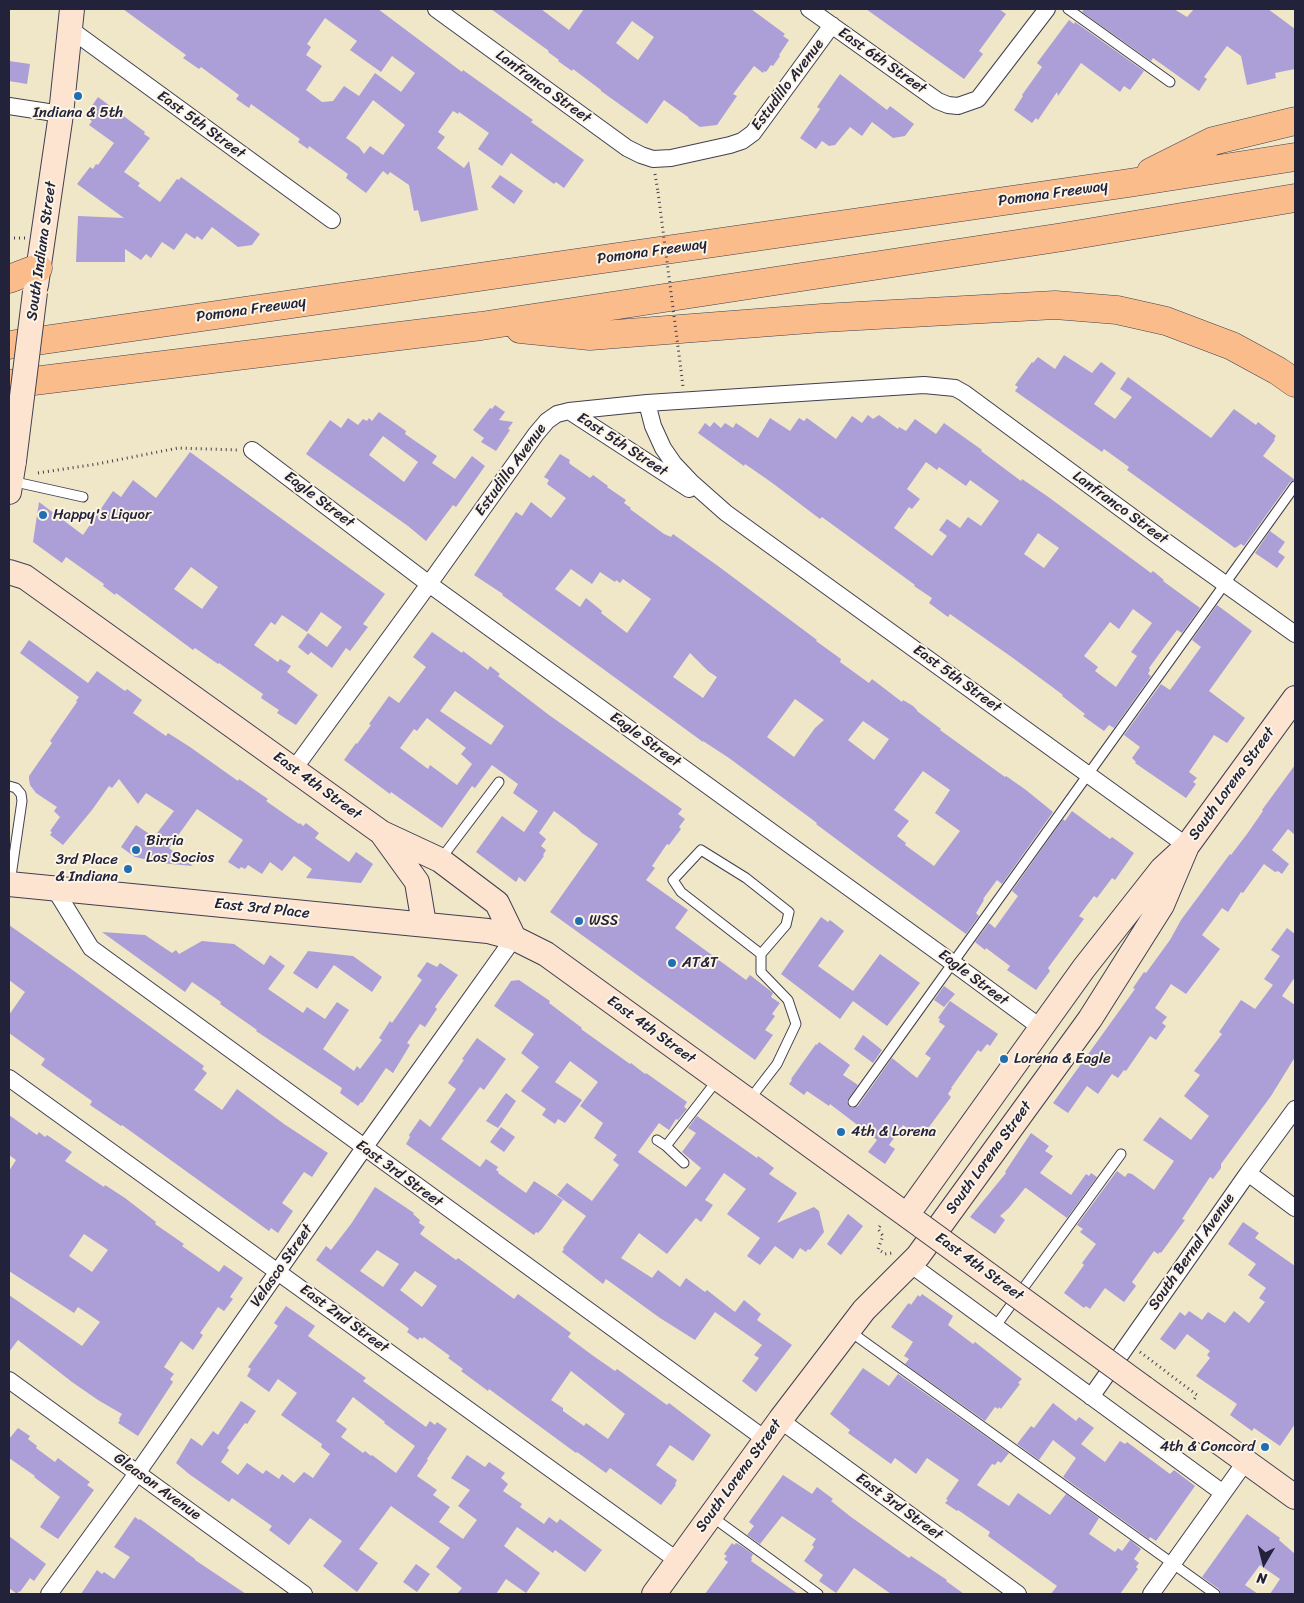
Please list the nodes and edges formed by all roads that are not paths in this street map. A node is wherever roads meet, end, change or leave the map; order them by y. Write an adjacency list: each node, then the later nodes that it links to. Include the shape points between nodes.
1 (436, 9): 12 (street, Lanfranco Street, via 627,148)
2 (809, 9): 6 (street, East 6th Street)
3 (1047, 9): 6 (street, East 6th Street, via 978,99 958,106 938,101)
4 (1068, 9): 7 (lane)
5 (71, 19): 9 (main road, South Indiana Street); 15 (street, East 5th Street)
6 (832, 26): 12 (street, Estudillo Avenue, via 753,134 742,142)
7 (1170, 82)
8 (9, 106): 9 (street)
9 (62, 114): 17 (main road, South Indiana Street)
10 (1295, 121): 13 (highway, via 1213,141)
11 (1295, 157): 13 (highway, Pomona Freeway)
12 (653, 159)
13 (1130, 183): 19 (highway, Pomona Freeway)
14 (1295, 198): 18 (highway, via 1063,237)
15 (332, 220)
16 (9, 279): 17 (highway)
17 (37, 280): 26 (main road, South Indiana Street, bridge)
18 (480, 326): 20 (highway); 21 (highway, via 590,336 822,318 1055,305 1117,310 1166,321 1232,346)
19 (9, 345)
20 (9, 384)
21 (1295, 384)
22 (942, 386): 23 (street, Estudillo Avenue); 31 (street, Lanfranco Street, via 964,393)
23 (647, 403): 24 (street, Estudillo Avenue); 29 (street, East 5th Street, via 653,426 674,464)
24 (569, 410): 29 (street, East 5th Street); 32 (street, Estudillo Avenue, via 547,420)
25 (252, 450): 32 (street, Eagle Street)
26 (11, 476): 28 (lane)
27 (1295, 486): 31 (lane)
28 (83, 497)
29 (726, 513): 36 (street, East 5th Street)
30 (9, 572): 35 (main road, East 4th Street, via 25,577)
31 (1225, 583): 33 (street, Lanfranco Street); 36 (lane)
32 (429, 584): 35 (street, Estudillo Avenue); 47 (street, Eagle Street)
33 (1295, 634)
34 (1295, 698): 40 (main road, South Lorena Street)
35 (294, 769): 39 (main road, East 4th Street)
36 (1089, 774): 40 (street, East 5th Street); 47 (lane)
37 (499, 782): 41 (lane)
38 (9, 786): 42 (lane, via 16,788 22,801)
39 (382, 833): 41 (main road, East 4th Street); 44 (main road, via 417,882)
40 (1187, 846): 48 (main road, South Lorena Street, via 1162,869); 62 (main road, South Lorena Street, via 1162,904 1090,1020 918,1256)
41 (440, 860): 45 (main road, East 4th Street, via 497,903)
42 (9, 884): 43 (main road, East 3rd Place)
43 (54, 888): 44 (main road, East 3rd Place); 56 (street, East 3rd Street, via 91,948)
44 (424, 924): 45 (main road, East 3rd Place, via 488,931)
45 (514, 938): 50 (main road, East 4th Street, via 546,954); 56 (street, Velasco Street)
46 (761, 954): 46 (lane, via 786,925 789,912 746,878 701,850 673,880 681,892); 51 (lane, via 761,972 788,1000 796,1024 777,1064)
47 (953, 963): 48 (street, Eagle Street); 52 (lane)
48 (1040, 1027): 61 (main road, South Lorena Street)
49 (9, 1078): 63 (street, East 2nd Street)
50 (718, 1079): 51 (main road, East 4th Street); 55 (lane)
51 (748, 1102): 61 (main road, East 4th Street)
52 (853, 1102)
53 (1295, 1109): 59 (street, South Bernal Avenue)
54 (657, 1140): 55 (lane)
55 (666, 1146): 58 (lane)
56 (364, 1148): 63 (street, Velasco Street); 69 (street, East 3rd Street)
57 (1121, 1154): 64 (lane)
58 (684, 1163)
59 (1248, 1173): 60 (street); 67 (street, South Bernal Avenue)
60 (1295, 1208)
61 (915, 1221): 70 (main road, East 4th Street, bridge)
62 (902, 1259): 64 (street); 65 (main road, South Lorena Street)
63 (279, 1272): 71 (street, Velasco Street); 75 (street, East 2nd Street)
64 (995, 1327): 67 (street)
65 (848, 1330): 68 (main road, South Lorena Street); 76 (lane)
66 (9, 1380): 71 (street, Gleason Avenue)
67 (1091, 1397): 72 (street)
68 (780, 1420): 69 (main road, South Lorena Street); 81 (street, East 3rd Street)
69 (765, 1440): 74 (main road, South Lorena Street)
70 (1246, 1461): 72 (street); 73 (main road, East 4th Street)
71 (138, 1472): 77 (street, Velasco Street); 78 (street, Gleason Avenue)
72 (1223, 1493): 76 (street)
73 (1295, 1497)
74 (711, 1516): 75 (main road, South Lorena Street); 80 (lane)
75 (678, 1561): 79 (main road, South Lorena Street)
76 (1172, 1564): 82 (street); 83 (lane)
77 (50, 1594)
78 (304, 1594)
79 (654, 1594)
80 (818, 1594)
81 (1018, 1594)
82 (1151, 1594)
83 (1215, 1594)

